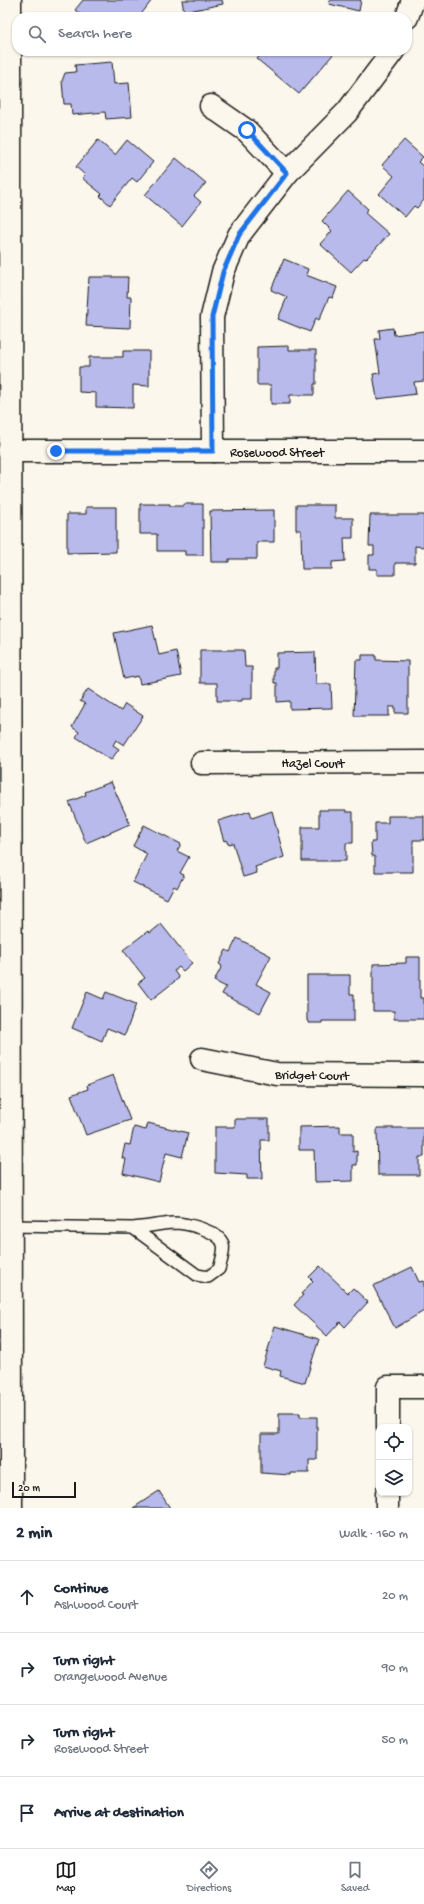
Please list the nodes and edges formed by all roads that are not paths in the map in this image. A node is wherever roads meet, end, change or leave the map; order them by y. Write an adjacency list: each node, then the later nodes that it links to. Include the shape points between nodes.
1 (10, 0): 7 (street)
2 (413, 0): 3 (street)
3 (409, 12)
4 (389, 56): 6 (street, via 347,112)
5 (211, 106): 6 (street, via 247,130)
6 (287, 173): 8 (street, via 239,235 223,272 212,317)
7 (9, 451): 8 (street, Rosewood Street); 10 (street)
8 (213, 451): 9 (street, Rosewood Street)
9 (424, 451)
10 (5, 551): 15 (street)
11 (424, 762): 12 (street, Hazel Court)
12 (202, 763)
13 (202, 1059): 14 (street, Bridget Court, via 277,1074)
14 (424, 1075)
15 (5, 1192): 16 (street)
16 (11, 1226): 17 (lane); 21 (street)
17 (133, 1228): 17 (lane, via 196,1275 208,1277 219,1269 223,1251 222,1244 215,1234 174,1223)
18 (424, 1387): 19 (street, via 388,1386)
19 (388, 1424)
20 (387, 1496): 22 (street)
21 (10, 1508)
22 (387, 1508)

